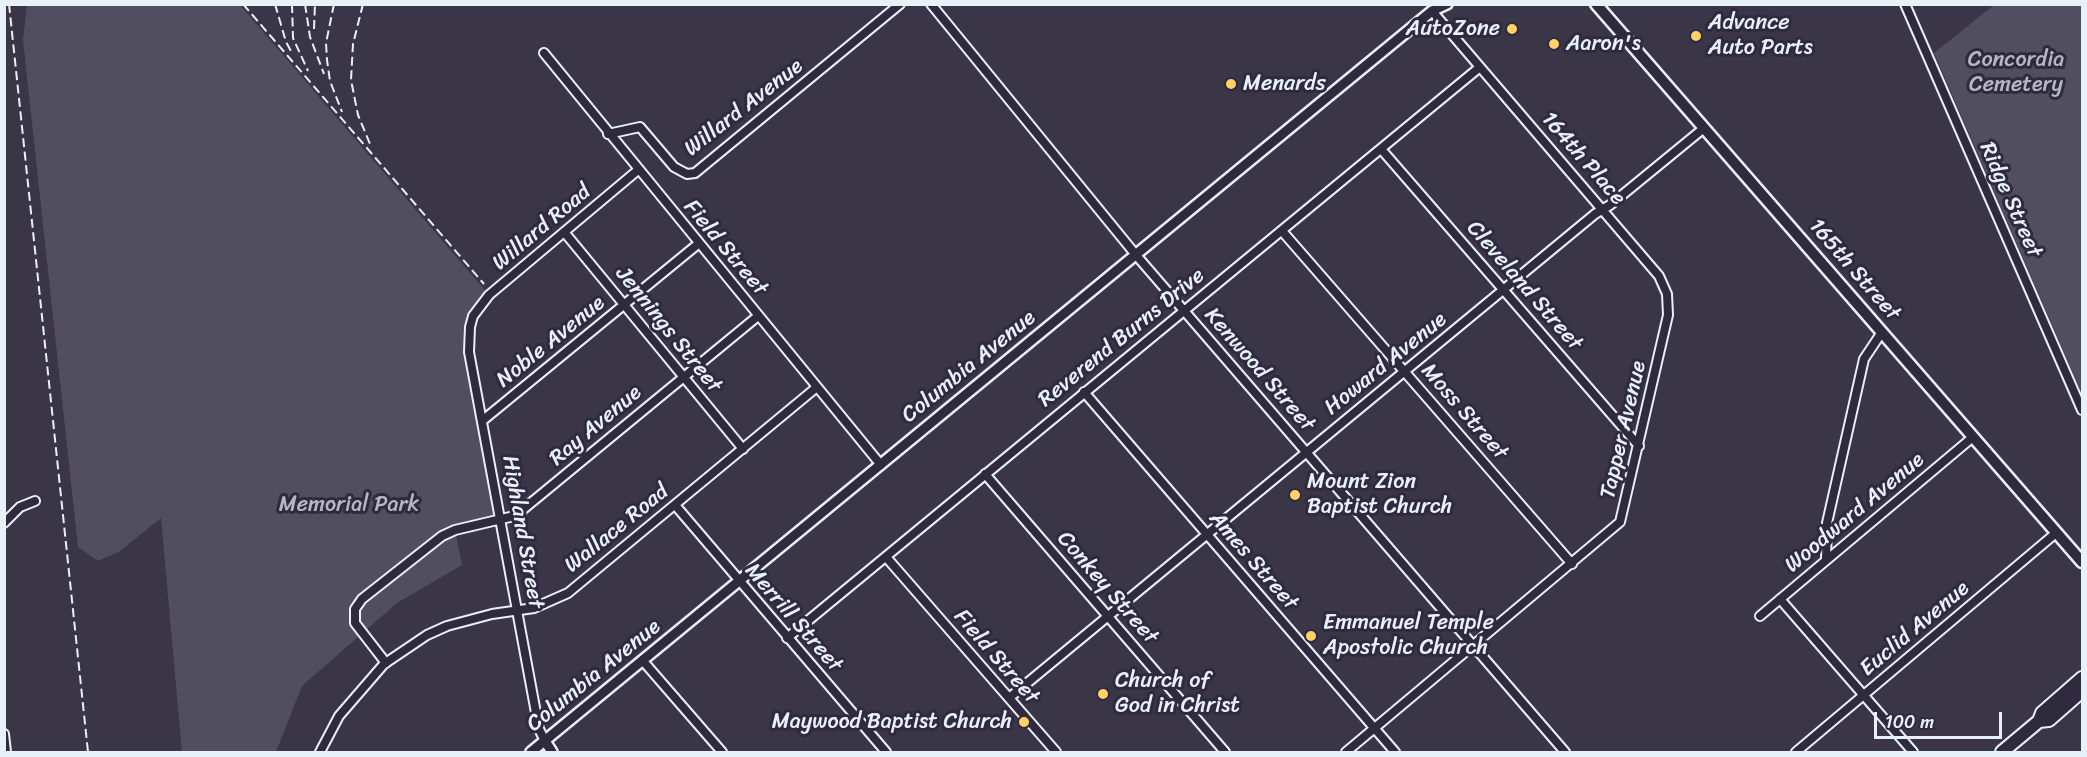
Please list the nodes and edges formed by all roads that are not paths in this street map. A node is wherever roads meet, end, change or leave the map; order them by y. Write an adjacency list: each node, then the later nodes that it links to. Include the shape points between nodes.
1 (900, 4): 10 (street, Willard Avenue, via 695,173 687,174 674,166 640,127)
2 (931, 4): 17 (street, Kenwood Street)
3 (1447, 4): 6 (street, Columbia Avenue)
4 (1596, 4): 9 (main road, 165th Street)
5 (1905, 4): 29 (street, Ridge Street)
6 (1434, 8): 8 (street, 164th Place); 17 (street, Columbia Avenue)
7 (544, 53): 10 (street, Field Street)
8 (1480, 67): 11 (street, Reverend Burns Drive); 13 (street, 164th Place)
9 (1704, 128): 13 (street, Howard Avenue); 23 (main road, 165th Street)
10 (608, 135): 12 (street, Field Street)
11 (1381, 149): 14 (street, Reverend Burns Drive); 18 (street, Cleveland Street)
12 (638, 170): 15 (street, Willard Road); 16 (street, Field Street)
13 (1603, 209): 18 (street, Howard Avenue); 24 (street, 164th Place, via 1663,282 1668,315)
14 (1282, 231): 20 (street, Reverend Burns Drive); 25 (street, Moss Street)
15 (565, 233): 19 (street, Jennings Street); 21 (street, Willard Road, via 489,295)
16 (698, 244): 19 (street, Noble Avenue); 22 (street, Field Street)
17 (1136, 255): 20 (street, Kenwood Street); 35 (street, Columbia Avenue)
18 (1504, 290): 25 (street, Howard Avenue); 32 (street, Cleveland Street)
19 (624, 305): 26 (street, Jennings Street); 30 (street, Noble Avenue)
20 (1184, 311): 28 (street, Reverend Burns Drive); 34 (street, Kenwood Street)
21 (473, 316): 30 (street, Highland Street, via 469,352)
22 (758, 316): 26 (street, Ray Avenue); 27 (street, Field Street)
23 (1882, 332): 31 (main road, 165th Street); 44 (street, via 1864,359 1827,524)
24 (1661, 347): 32 (street, Tapper Avenue)
25 (1405, 372): 34 (street, Howard Avenue); 46 (street, Moss Street)
26 (683, 377): 33 (street, Jennings Street); 39 (street, Ray Avenue, via 521,511)
27 (818, 387): 33 (street, Wallace Road); 35 (street, Field Street)
28 (1084, 392): 36 (street, Reverend Burns Drive); 42 (street, Ames Street)
29 (2082, 410)
30 (482, 422): 39 (street, Highland Street)
31 (1973, 437): 41 (main road, 165th Street); 44 (street, Woodward Avenue)
32 (1639, 446): 46 (street, Tapper Avenue, via 1620,522)
33 (743, 449): 38 (street, Wallace Road)
34 (1307, 453): 42 (street, Howard Avenue); 53 (street, Kenwood Street)
35 (881, 465): 47 (street, Columbia Avenue)
36 (985, 474): 43 (street, Reverend Burns Drive); 50 (street, Conkey Street)
37 (35, 501): 40 (street, via 20,507)
38 (675, 505): 47 (street, Merrill Street); 49 (street, Wallace Road, via 568,593 545,604)
39 (500, 519): 49 (street, Highland Street); 55 (street, Ray Avenue, via 442,536 358,604 353,614 355,623)
40 (4, 523)
41 (2056, 533): 45 (main road, 165th Street); 58 (street, Euclid Avenue)
42 (1207, 535): 50 (street, Howard Avenue); 61 (street, Ames Street)
43 (886, 557): 52 (street, Reverend Burns Drive); 59 (street, Field Street)
44 (1826, 560): 48 (street, Woodward Avenue)
45 (2082, 562)
46 (1572, 564): 53 (street, Tapper Avenue)
47 (738, 582): 52 (street, Merrill Street); 54 (street, Columbia Avenue)
48 (1780, 599): 51 (street, Woodward Avenue); 58 (street)
49 (517, 610): 55 (street, Wallace Road, via 447,626); 63 (street, Highland Street, via 539,729)
50 (1108, 616): 59 (street, Howard Avenue); 71 (street, Conkey Street)
51 (1760, 616)
52 (787, 638): 69 (street, Merrill Street)
53 (1474, 646): 61 (street, Tapper Avenue); 74 (street, Kenwood Street)
54 (643, 661): 63 (street, Columbia Avenue); 68 (street)
55 (386, 663): 65 (street, Wallace Road, via 339,716)
56 (2082, 678): 60 (main road, via 2042,712)
57 (2082, 691): 60 (main road, via 2049,720)
58 (1864, 696): 75 (street, Euclid Avenue); 76 (street)
59 (1009, 698): 70 (street, Field Street)
60 (2039, 721): 77 (main road)
61 (1375, 729): 72 (street, Tapper Avenue); 73 (street, Ames Street)
62 (4, 734): 64 (street)
63 (545, 741): 66 (street, Columbia Avenue); 67 (street, Highland Street)
64 (6, 753)
65 (320, 753)
66 (531, 753)
67 (552, 753)
68 (722, 753)
69 (886, 753)
70 (1056, 753)
71 (1225, 753)
72 (1346, 753)
73 (1395, 753)
74 (1565, 753)
75 (1796, 753)
76 (1913, 753)
77 (2002, 753)

